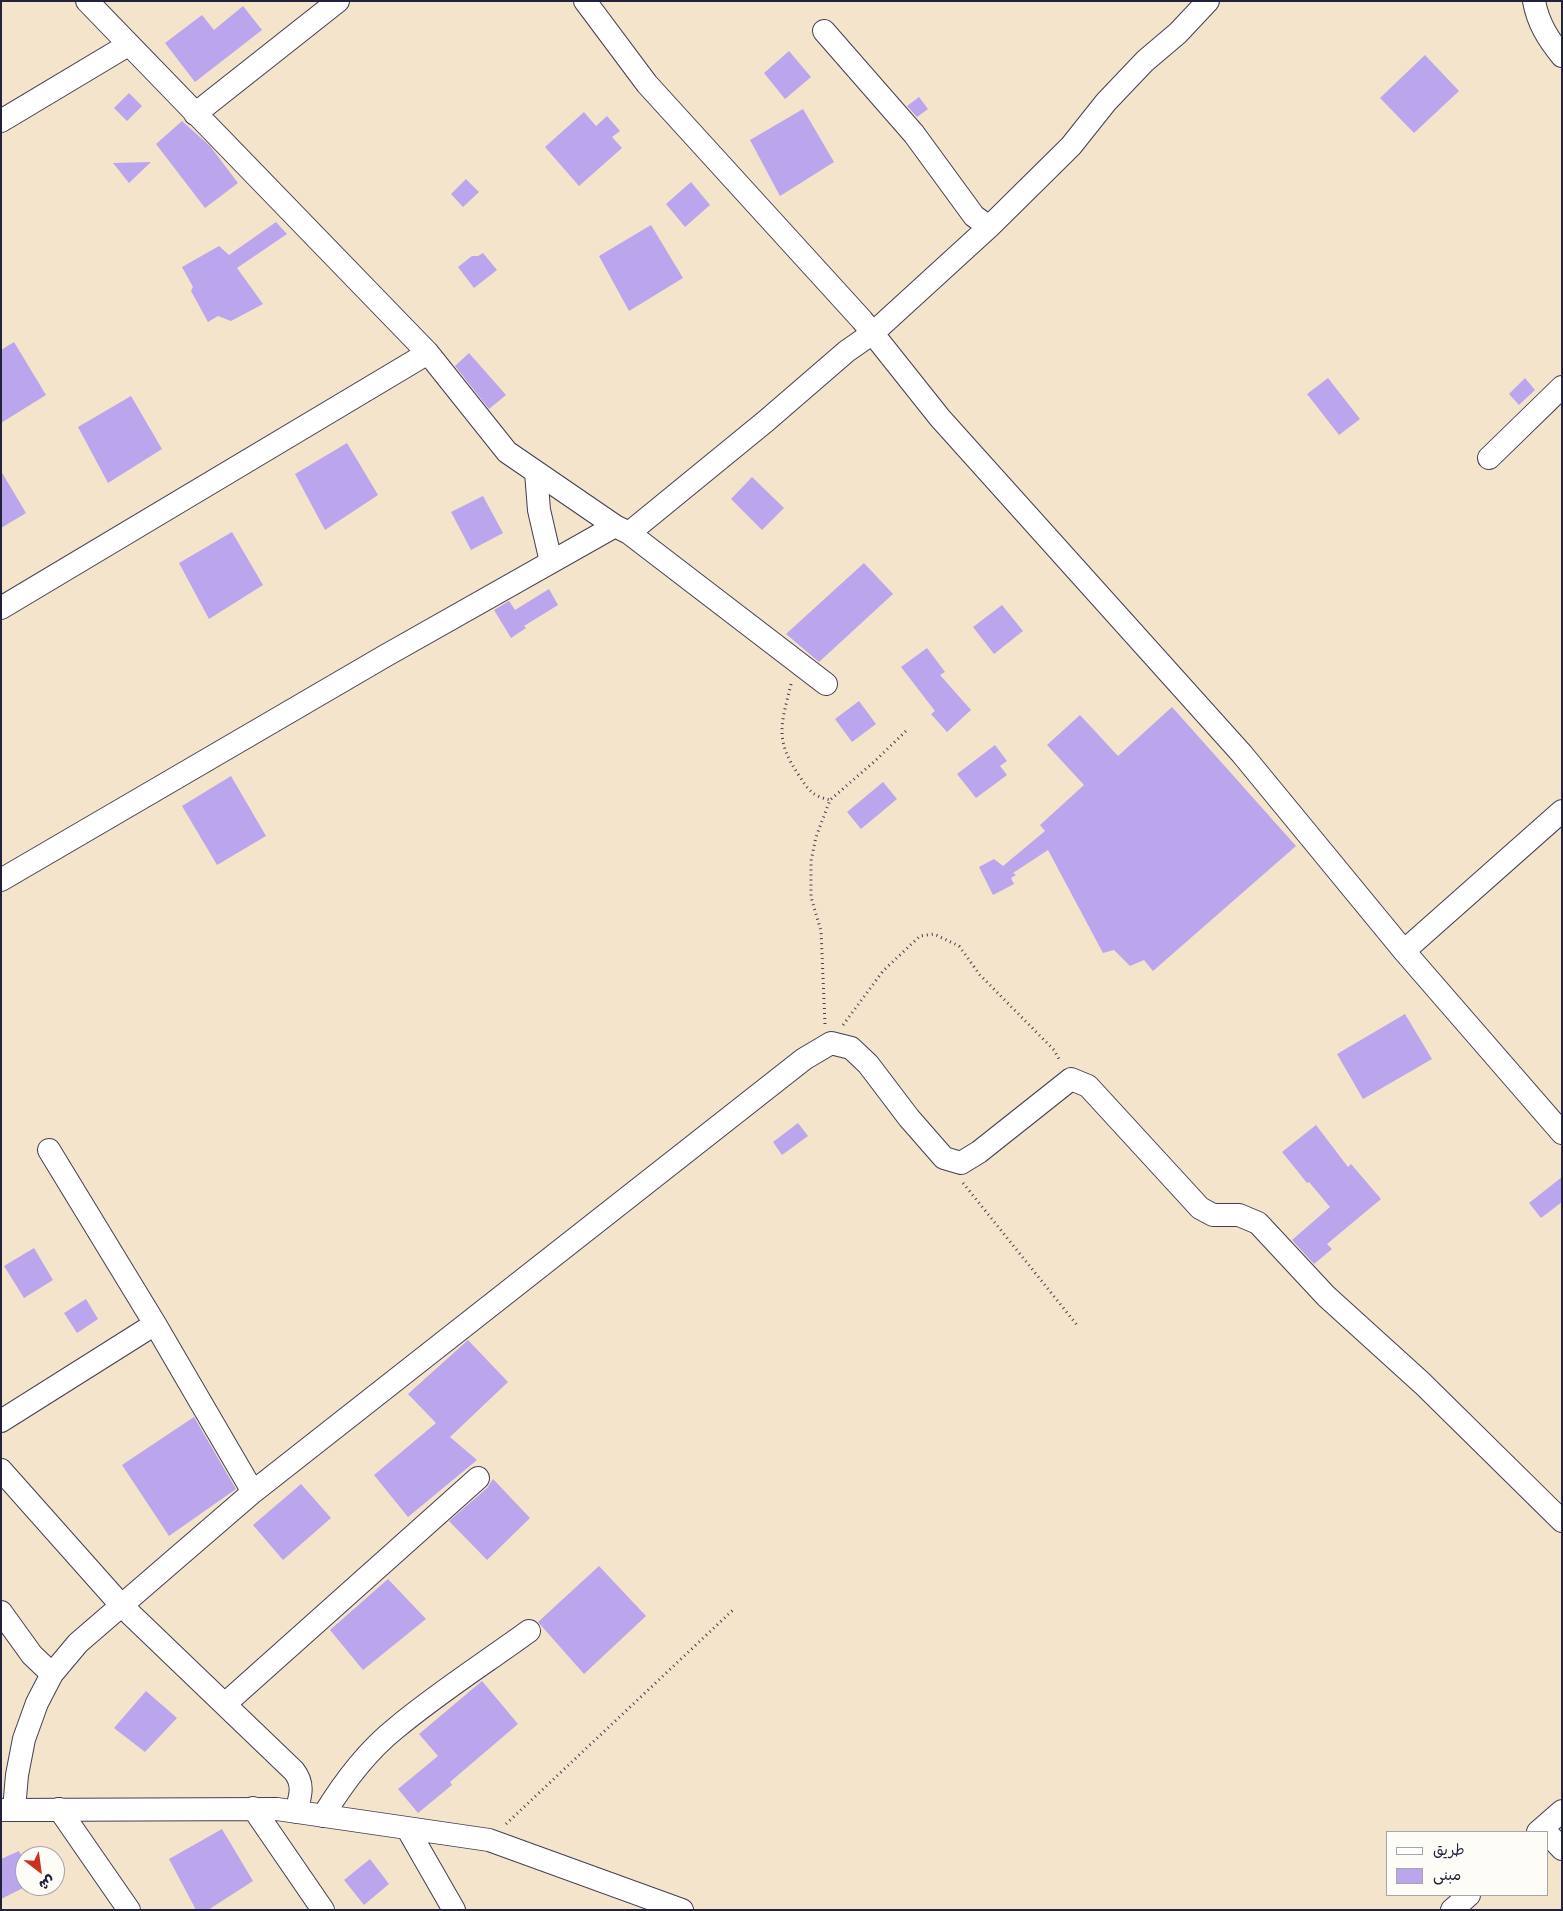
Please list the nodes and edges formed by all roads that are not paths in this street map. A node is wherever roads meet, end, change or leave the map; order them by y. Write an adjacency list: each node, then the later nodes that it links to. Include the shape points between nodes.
1 (87, 1): 7 (street)
2 (338, 1): 9 (street)
3 (585, 1): 12 (street, via 647,84)
4 (1208, 1): 11 (street, via 1145,60 1071,146)
5 (1534, 1): 8 (street, via 1545,33)
6 (824, 31): 11 (street, via 914,134 974,216)
7 (128, 46): 9 (street); 10 (street)
8 (1562, 56)
9 (195, 114): 13 (street)
10 (1, 121)
11 (989, 227): 12 (street)
12 (873, 333): 17 (street, via 847,350 766,421); 23 (street, via 940,418 1242,754)
13 (428, 353): 16 (street, via 506,452); 19 (street)
14 (1562, 387): 15 (street)
15 (1489, 458)
16 (536, 472): 17 (street); 18 (street, via 539,510)
17 (622, 529): 18 (street); 20 (street)
18 (551, 562): 22 (street, via 448,618 421,637)
19 (1, 608)
20 (826, 684)
21 (1562, 811): 23 (street)
22 (1, 880)
23 (1404, 950): 24 (street)
24 (1562, 1133)
25 (49, 1150): 26 (street)
26 (155, 1324): 27 (street); 30 (street)
27 (1, 1421)
28 (1, 1470): 32 (street)
29 (478, 1478): 36 (street)
30 (253, 1492): 31 (street, via 796,1065 831,1043 851,1048 868,1064 944,1158 961,1163 1071,1078 1088,1086 1200,1208 1213,1214 1239,1215 1258,1223 1326,1296 1423,1384); 32 (street)
31 (1562, 1521)
32 (121, 1605): 35 (street, via 78,1642); 36 (street)
33 (1, 1612): 35 (street, via 32,1655)
34 (529, 1631): 42 (street, via 395,1728 342,1786)
35 (52, 1674): 38 (street, via 37,1702 24,1740)
36 (225, 1704): 41 (street, via 298,1776 302,1789)
37 (253, 1808): 39 (street); 41 (street); 49 (street)
38 (8, 1810): 39 (street)
39 (59, 1810): 48 (street)
40 (1562, 1811): 44 (street)
41 (296, 1812): 42 (street)
42 (323, 1816): 43 (street)
43 (407, 1828): 50 (street); 51 (street, via 490,1840)
44 (1544, 1831)
45 (1548, 1835): 46 (street)
46 (1562, 1849)
47 (1468, 1896): 52 (street)
48 (129, 1910)
49 (323, 1910)
50 (454, 1910)
51 (682, 1910)
52 (1452, 1910)

